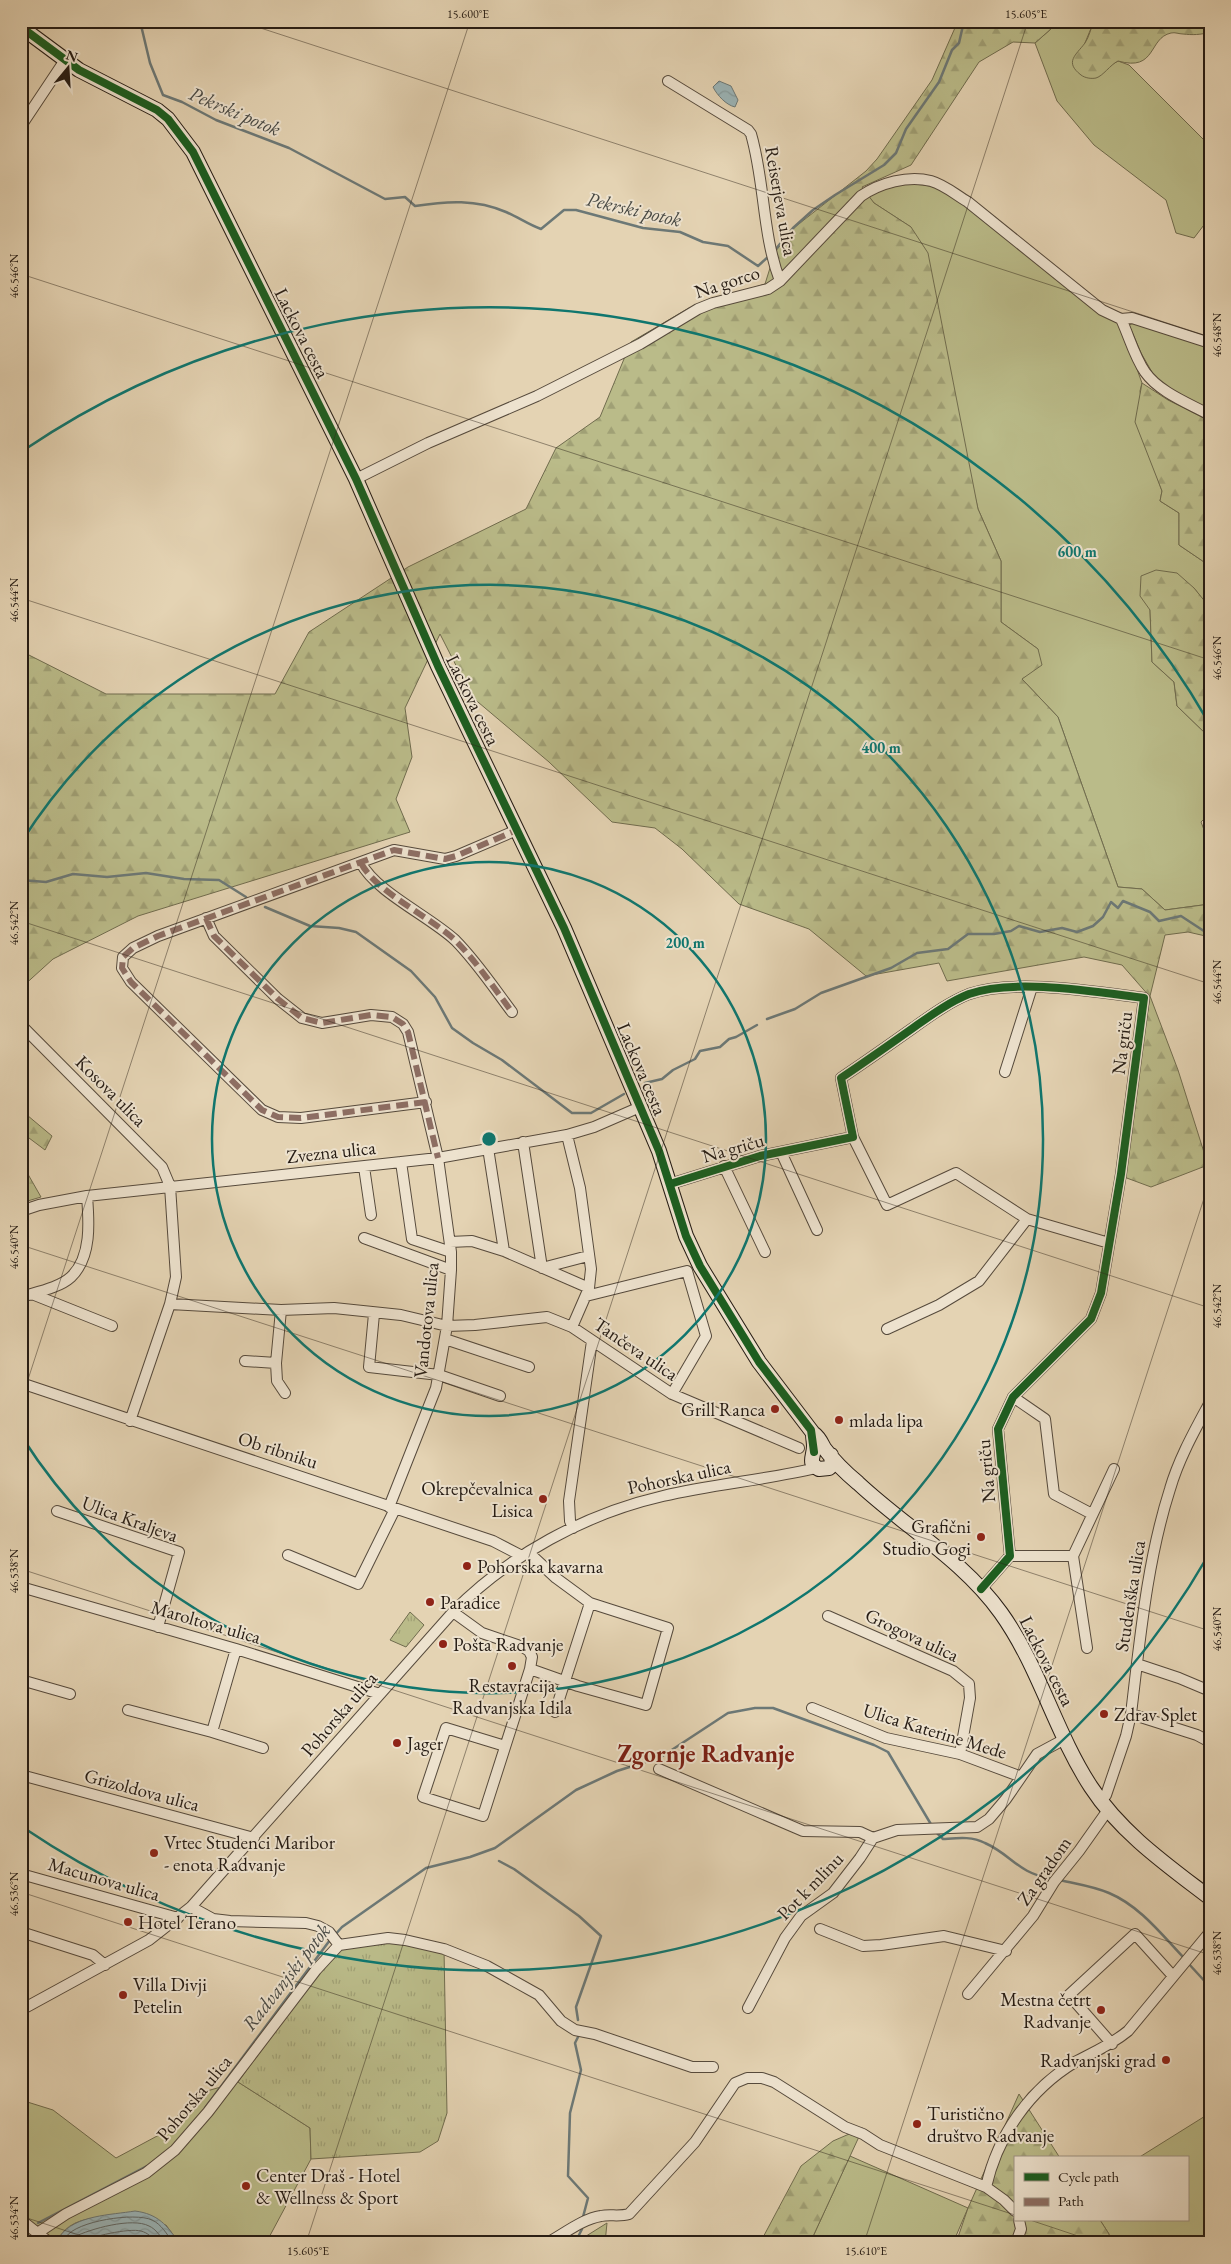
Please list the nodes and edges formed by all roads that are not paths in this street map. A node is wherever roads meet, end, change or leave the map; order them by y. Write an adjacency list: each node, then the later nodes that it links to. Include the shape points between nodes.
1 (21, 27): 2 (street, Lackova cesta)
2 (65, 60): 4 (street); 9 (street, Lackova cesta, via 99,82 157,110 193,152)
3 (668, 82): 5 (street, Reiserjeva ulica, via 751,134 764,192 773,261)
4 (21, 126)
5 (780, 281): 6 (street, Na gorco, via 833,223 867,192 888,182 930,181 968,202 1102,310); 9 (street, Na gorco, via 768,289 713,302 698,309 640,344 545,392 428,443)
6 (1121, 319): 7 (street, Na gorco, via 1132,318); 8 (street, via 1145,372 1172,394)
7 (1210, 343)
8 (1210, 414)
9 (356, 479): 10 (street, Lackova cesta, via 438,666)
10 (517, 830): 11 (street, via 456,856 445,858 394,850); 18 (street, Lackova cesta, via 564,928)
11 (361, 863): 12 (street); 14 (street, via 375,882 456,941)
12 (206, 918): 17 (street, Vandotova ulica, via 214,936 302,1018 322,1023 372,1015 392,1017 403,1024 408,1032); 17 (street, via 134,948 123,957 122,968 131,982 181,1033 262,1110 278,1117 301,1118)
13 (1032, 987): 16 (street); 20 (street, Na griču, via 968,994 841,1078); 36 (street, Na griču, via 1144,998)
14 (512, 1012)
15 (21, 1025): 29 (street, Kosova ulica, via 162,1167)
16 (1004, 1072)
17 (426, 1102): 24 (street, Vandotova ulica)
18 (640, 1107): 19 (street, Zvezna ulica); 28 (street, Lackova cesta)
19 (567, 1135): 21 (street, Zvezna ulica); 40 (street, via 580,1188)
20 (853, 1137): 23 (street, Na griču); 33 (street, Na griču, via 887,1205 956,1173)
21 (524, 1142): 22 (street, Zvezna ulica); 41 (street)
22 (488, 1148): 24 (street, Zvezna ulica); 38 (street)
23 (781, 1152): 26 (street, Na griču); 34 (street)
24 (438, 1158): 25 (street, Zvezna ulica); 37 (street, Vandotova ulica)
25 (402, 1162): 27 (street, Zvezna ulica); 37 (street, via 412,1239)
26 (724, 1166): 28 (street, Na griču); 39 (street)
27 (364, 1167): 29 (street, Zvezna ulica); 32 (street)
28 (670, 1184): 66 (street, Lackova cesta, via 686,1236 700,1266 758,1362 813,1433)
29 (170, 1186): 30 (street, Zvezna ulica); 45 (street, via 176,1278)
30 (87, 1196): 31 (street, Zvezna ulica); 44 (street, via 89,1223 79,1268 60,1284)
31 (21, 1211)
32 (371, 1215)
33 (1027, 1219): 36 (street, Na griču); 51 (street, via 979,1282)
34 (817, 1230)
35 (364, 1238): 42 (street)
36 (1109, 1243): 62 (street, Na griču, via 1101,1293 1091,1319)
37 (450, 1247): 38 (street, via 472,1241); 42 (street, Vandotova ulica)
38 (504, 1251): 41 (street)
39 (765, 1252)
40 (588, 1256): 41 (street); 43 (street, via 591,1269)
41 (542, 1268): 43 (street)
42 (451, 1270): 49 (street, Vandotova ulica)
43 (588, 1292): 50 (street); 60 (street, via 687,1271 706,1336)
44 (26, 1295): 48 (street)
45 (170, 1304): 46 (street, Tančeva ulica); 64 (street)
46 (281, 1310): 47 (street, Tančeva ulica, via 334,1308); 55 (street)
47 (374, 1314): 49 (street, Tančeva ulica, via 401,1315); 57 (street, via 369,1367)
48 (112, 1326)
49 (447, 1326): 50 (street, Tančeva ulica, via 547,1317); 52 (street, Vandotova ulica)
50 (572, 1327): 53 (street, Tančeva ulica)
51 (886, 1329)
52 (445, 1339): 56 (street); 57 (street, Vandotova ulica)
53 (592, 1341): 60 (street, Tančeva ulica); 71 (street, via 568,1501)
54 (245, 1361): 55 (street)
55 (276, 1363): 59 (street, via 277,1381)
56 (529, 1367)
57 (439, 1375): 61 (street); 68 (street, Vandotova ulica)
58 (21, 1383): 64 (street, Ob ribniku)
59 (285, 1393)
60 (672, 1394): 65 (street, Tančeva ulica)
61 (500, 1396)
62 (1013, 1397): 70 (street, via 1045,1419 1054,1494); 74 (street, Na griču, via 998,1429)
63 (1210, 1402): 84 (street, Studenška ulica, via 1176,1472 1163,1510 1152,1559)
64 (130, 1421): 68 (street, Ob ribniku)
65 (799, 1448)
66 (820, 1459): 71 (street, Pohorska ulica, via 797,1471 655,1498); 77 (street, Lackova cesta, via 843,1480 961,1568)
67 (1114, 1469): 70 (street)
68 (392, 1508): 72 (street, Ob ribniku); 73 (street, Vandotova ulica, via 358,1584)
69 (56, 1511): 81 (street, Ulica Kraljeva, via 180,1552)
70 (1092, 1514): 75 (street)
71 (573, 1528): 72 (street, Pohorska ulica)
72 (525, 1554): 78 (street); 79 (street, Pohorska ulica, via 491,1578)
73 (288, 1555)
74 (1010, 1556): 75 (street); 77 (street)
75 (1073, 1556): 82 (street)
76 (21, 1587): 81 (street, Maroltova ulica)
77 (981, 1589): 96 (street, Lackova cesta, via 1001,1613 1019,1643)
78 (590, 1603): 87 (street); 87 (street, via 668,1628 646,1705)
79 (453, 1612): 85 (street, via 482,1633 529,1651 532,1657); 90 (street, Pohorska ulica)
80 (828, 1616): 100 (street, Grogova ulica, via 953,1671 969,1684 970,1698)
81 (158, 1627): 83 (street, Maroltova ulica)
82 (1087, 1648)
83 (236, 1649): 90 (street, Maroltova ulica); 95 (street)
84 (1137, 1664): 88 (street); 94 (street, Studenška ulica)
85 (530, 1669): 87 (street); 98 (street)
86 (21, 1680): 89 (street)
87 (565, 1681): 93 (street)
88 (1210, 1691)
89 (70, 1694)
90 (380, 1694): 105 (street, Pohorska ulica)
91 (812, 1708): 100 (street, Ulica Katerine Mede, via 886,1738)
92 (128, 1710): 95 (street)
93 (555, 1712)
94 (1131, 1714): 97 (street); 104 (street, Studenška ulica)
95 (212, 1732): 99 (street)
96 (1065, 1739): 103 (street, via 1037,1754); 104 (street, Lackova cesta)
97 (1210, 1742)
98 (505, 1746): 98 (street, via 446,1728 423,1797 483,1816)
99 (263, 1748)
100 (960, 1754): 103 (street, Ulica Katerine Mede)
101 (659, 1769): 106 (street, Pot k mlinu, via 803,1831 860,1832)
102 (21, 1775): 105 (street, Grizoldova ulica)
103 (1020, 1776): 106 (street, via 1006,1799 984,1823 970,1828 897,1830)
104 (1104, 1805): 108 (street, Lackova cesta, via 1134,1837); 115 (street, Za gradom, via 1058,1879)
105 (254, 1838): 109 (street, Pohorska ulica)
106 (873, 1838): 119 (street, Pot k mlinu, via 833,1893 801,1916 785,1938)
107 (21, 1874): 110 (street, Macunova ulica)
108 (1210, 1898)
109 (192, 1907): 110 (street, Pohorska ulica); 114 (street, via 213,1919 306,1923 329,1932)
110 (178, 1918): 116 (street, Pohorska ulica, via 149,1940)
111 (820, 1928): 115 (street, via 863,1946 944,1936)
112 (21, 1932): 116 (street, via 93,1955)
113 (1210, 1932): 117 (street)
114 (338, 1943): 122 (street, via 388,1938 444,1949 487,1966 539,1996 561,2021 575,2030 692,2067); 127 (street, Pohorska ulica, via 214,2106 175,2150 146,2173 66,2214)
115 (1006, 1951): 118 (street, Za gradom)
116 (105, 1965): 120 (street, Pohorska ulica)
117 (1172, 1975): 121 (street, via 1128,2030); 121 (street, via 1135,1934 1069,1994)
118 (968, 1994)
119 (748, 2008)
120 (21, 2010)
121 (1112, 2044): 123 (street, via 1075,2062 1053,2078 1011,2122 1001,2140)
122 (713, 2067)
123 (986, 2187): 124 (street); 129 (street, via 880,2145 774,2082 747,2078 735,2083 695,2142 629,2214 594,2218)
124 (1014, 2210)
125 (21, 2220): 127 (street)
126 (1019, 2222): 130 (street, via 1021,2229)
127 (40, 2232): 128 (street)
128 (50, 2243)
129 (547, 2243)
130 (1016, 2243)

